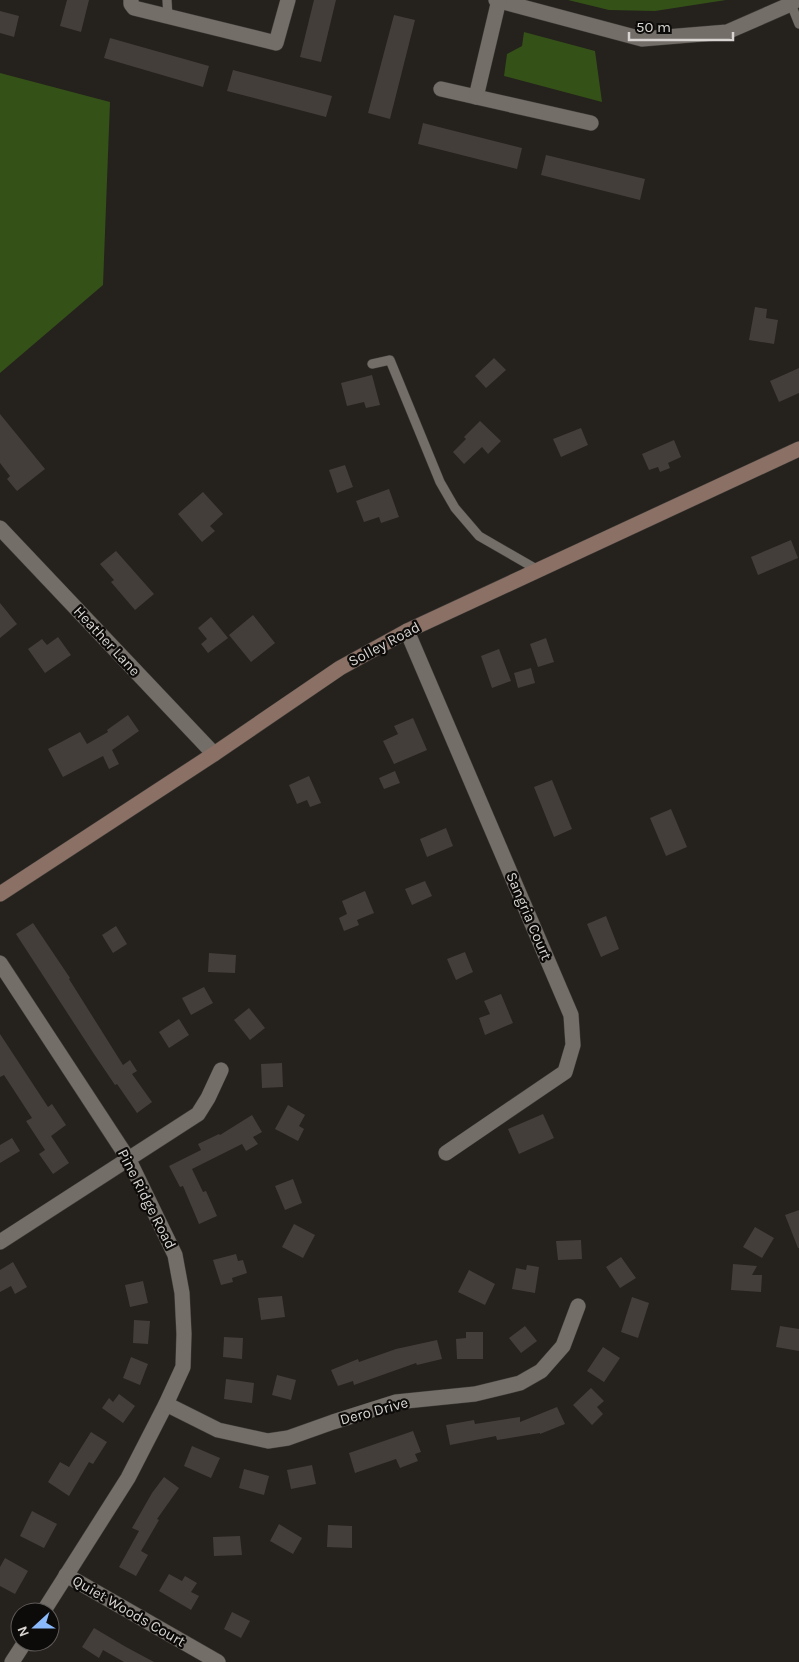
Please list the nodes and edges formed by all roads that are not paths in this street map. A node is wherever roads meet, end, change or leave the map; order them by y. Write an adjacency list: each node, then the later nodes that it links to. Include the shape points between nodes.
1 (131, 0): 6 (street, via 134,8)
2 (166, 0): 6 (lane)
3 (288, 0): 6 (street, via 276,42)
4 (498, 0): 5 (street, via 642,39 726,32); 9 (street)
5 (794, 2): 7 (lane)
6 (168, 17)
7 (799, 24)
8 (441, 89): 9 (street)
9 (476, 97): 10 (street)
10 (591, 123)
11 (372, 364): 14 (lane, via 390,360 440,482 463,519 479,536)
12 (799, 449): 14 (main road, Solley Road)
13 (0, 528): 16 (street, Heather Lane)
14 (538, 570): 15 (main road, Solley Road)
15 (407, 631): 16 (main road, Solley Road, via 340,668); 20 (street, Sangria Court, via 571,1015 573,1044 566,1072)
16 (214, 754): 17 (main road, Solley Road)
17 (0, 894)
18 (0, 963): 21 (street, Pine Ridge Road)
19 (221, 1070): 21 (street, via 198,1114)
20 (446, 1153)
21 (129, 1160): 22 (street); 24 (street, Pine Ridge Road, via 175,1255 182,1293 183,1368)
22 (0, 1242)
23 (578, 1306): 24 (street, Dero Drive, via 563,1346 541,1371 520,1383 475,1394 396,1402 288,1438 268,1441 218,1430)
24 (166, 1404): 25 (street, Pine Ridge Road, via 128,1478)
25 (66, 1575): 26 (street, Pine Ridge Road); 27 (street, Quiet Woods Court)
26 (49, 1602)
27 (218, 1662)

